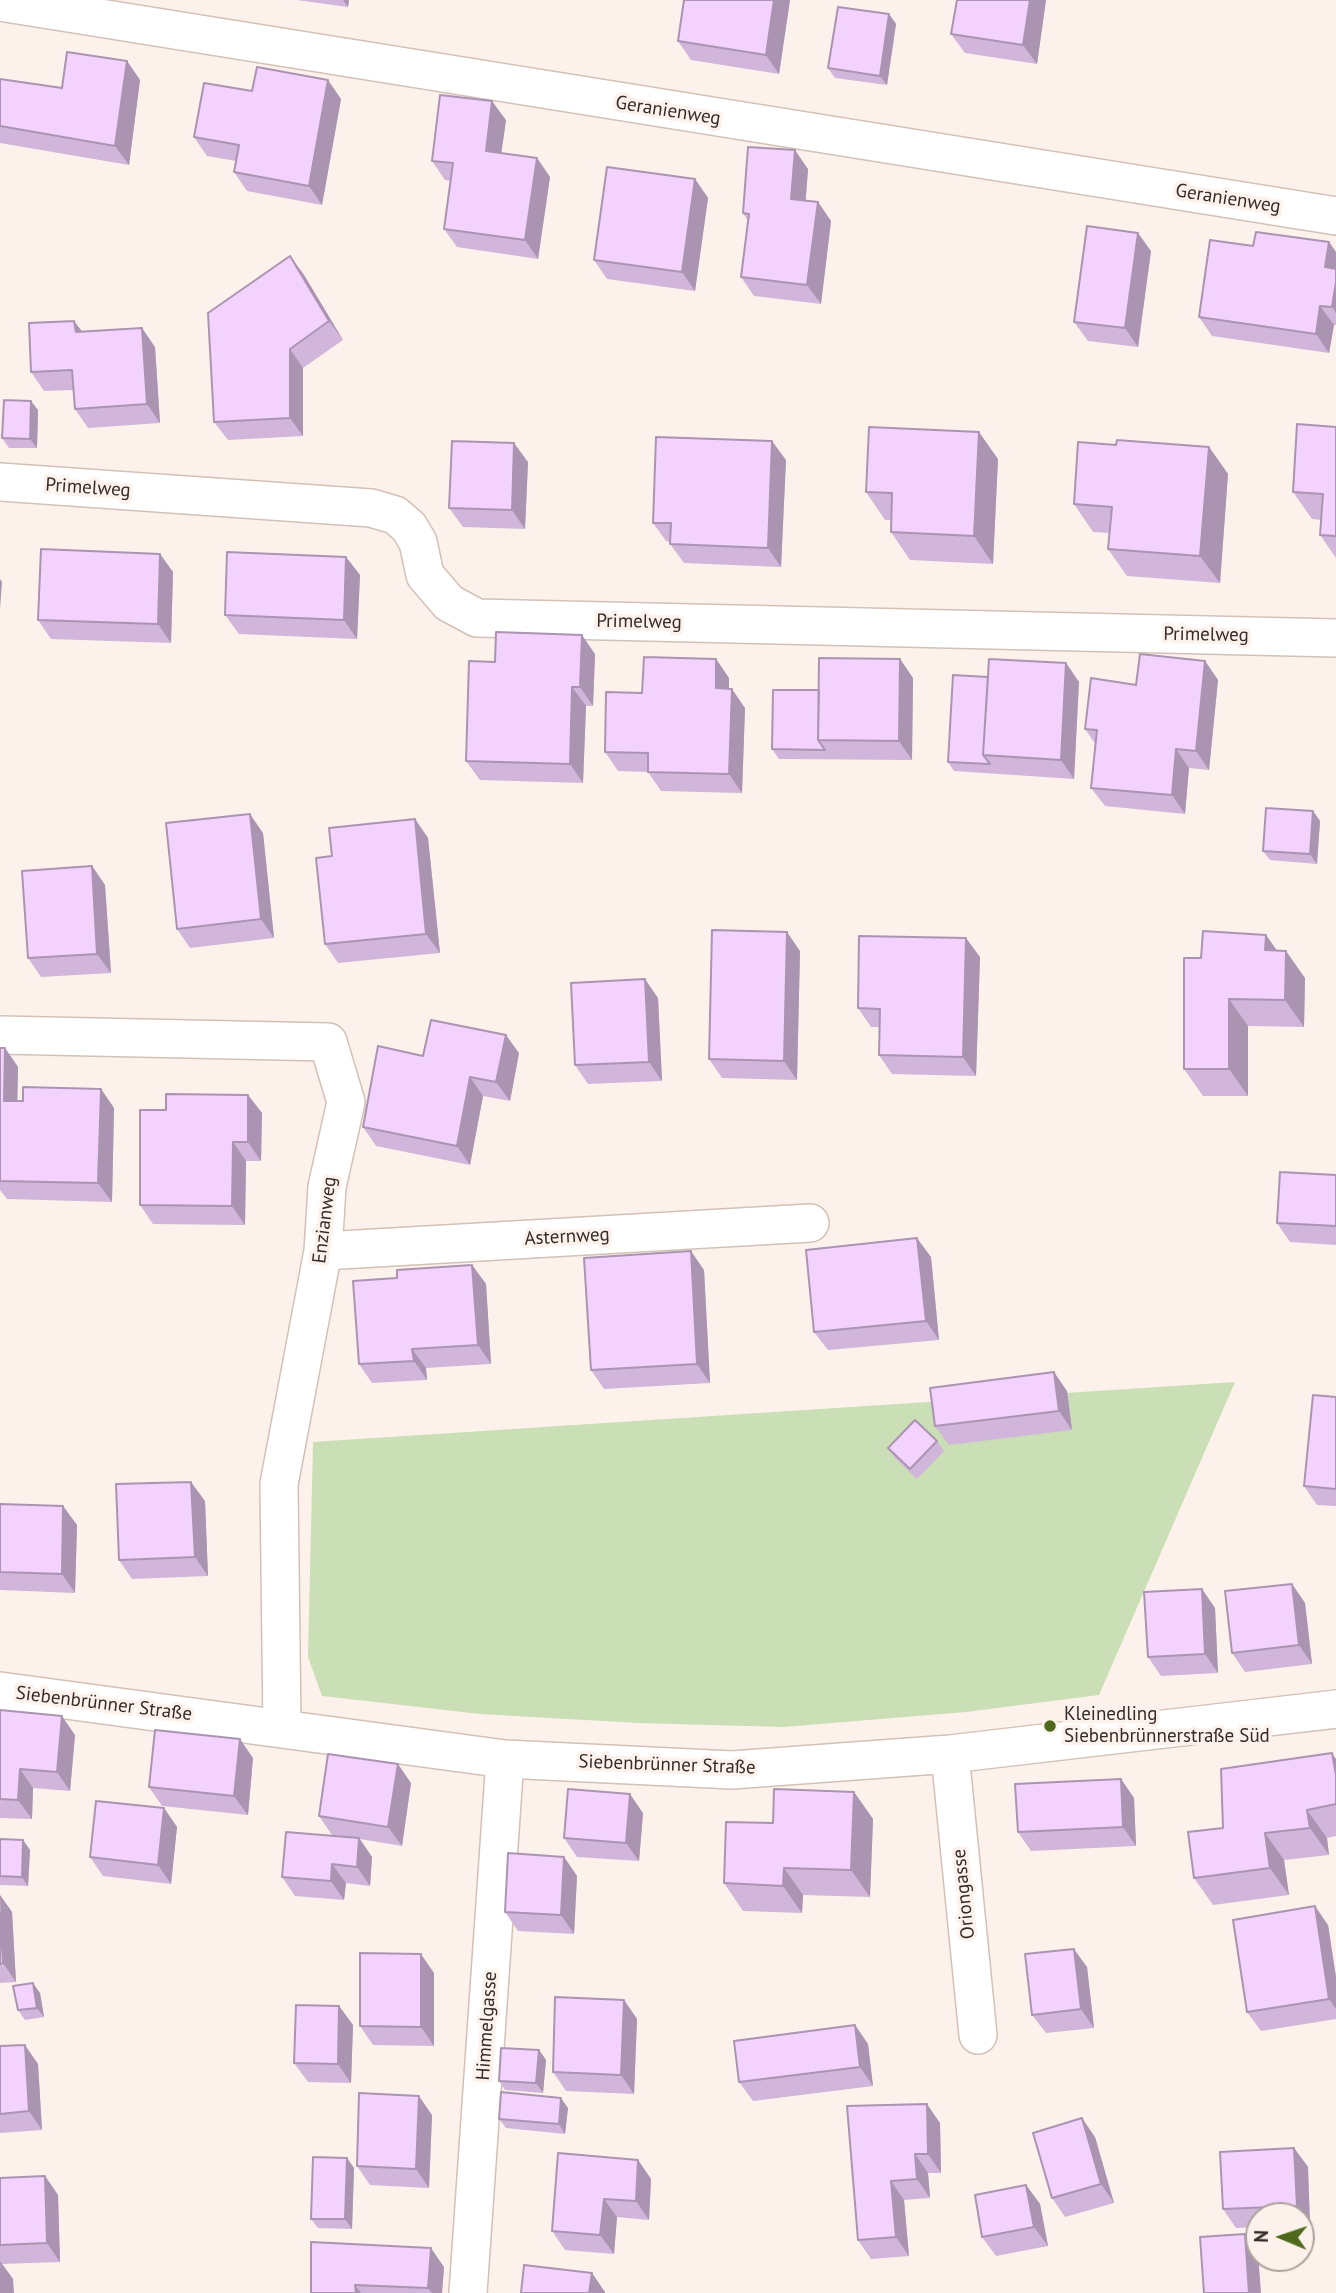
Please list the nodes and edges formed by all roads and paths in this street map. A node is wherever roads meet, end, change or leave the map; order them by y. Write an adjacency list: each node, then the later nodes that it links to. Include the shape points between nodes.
1 (0, 2): 2 (street, Geranienweg)
2 (1336, 216)
3 (0, 482): 4 (street, Primelweg, via 371,508 395,515 409,527 418,542 425,575 449,603 477,618)
4 (1336, 638)
5 (0, 1035): 7 (street, Enzianweg, via 328,1042 346,1102 327,1187)
6 (810, 1223): 7 (street, Asternweg)
7 (323, 1251): 10 (street, Enzianweg, via 279,1484)
8 (0, 1691): 10 (street, Siebenbrünner Straße)
9 (1336, 1709): 11 (street, Siebenbrünner Straße)
10 (282, 1728): 12 (street, Siebenbrünner Straße)
11 (950, 1754): 12 (street, Siebenbrünner Straße, via 732,1770); 13 (street, Oriongasse)
12 (505, 1759): 14 (street, Himmelgasse)
13 (978, 2035)
14 (468, 2293)

